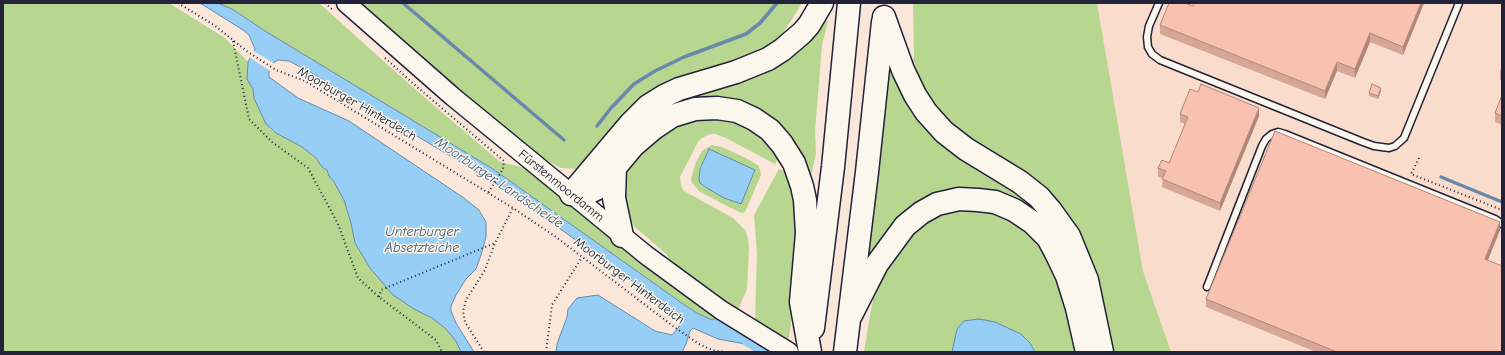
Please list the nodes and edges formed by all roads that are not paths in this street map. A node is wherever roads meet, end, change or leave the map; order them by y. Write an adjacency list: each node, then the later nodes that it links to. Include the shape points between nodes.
1 (346, 3): 8 (main road, Fürstenmoordamm, via 452,96)
2 (822, 3): 8 (highway, via 802,33 768,59 736,72 679,89 648,106)
3 (849, 3): 14 (highway, via 833,167)
4 (1159, 3): 5 (lane, via 1147,38 1152,54 1160,60 1363,142 1389,148 1404,138)
5 (1458, 4)
6 (884, 10): 12 (highway); 17 (highway, via 903,70 926,112 944,132 966,149 1020,182 1039,197 1069,236 1087,280)
7 (616, 168): 8 (highway, via 594,191 584,195); 10 (highway, via 614,198); 14 (highway, via 633,146 654,128 672,116 695,109 717,108 737,111 770,130 788,152 798,173 805,200 807,248 800,302)
8 (571, 194): 10 (main road, Fürstenmoordamm)
9 (1502, 224): 11 (lane, via 1278,132 1266,139 1262,146)
10 (622, 236): 13 (main road, Fürstenmoordamm, via 721,310)
11 (1208, 287)
12 (850, 317): 15 (highway); 16 (highway, via 877,264 905,226 921,213 937,204 959,199 995,202 1032,222 1048,238 1067,276)
13 (789, 352)
14 (810, 352)
15 (845, 352)
16 (1087, 352)
17 (1102, 352)

